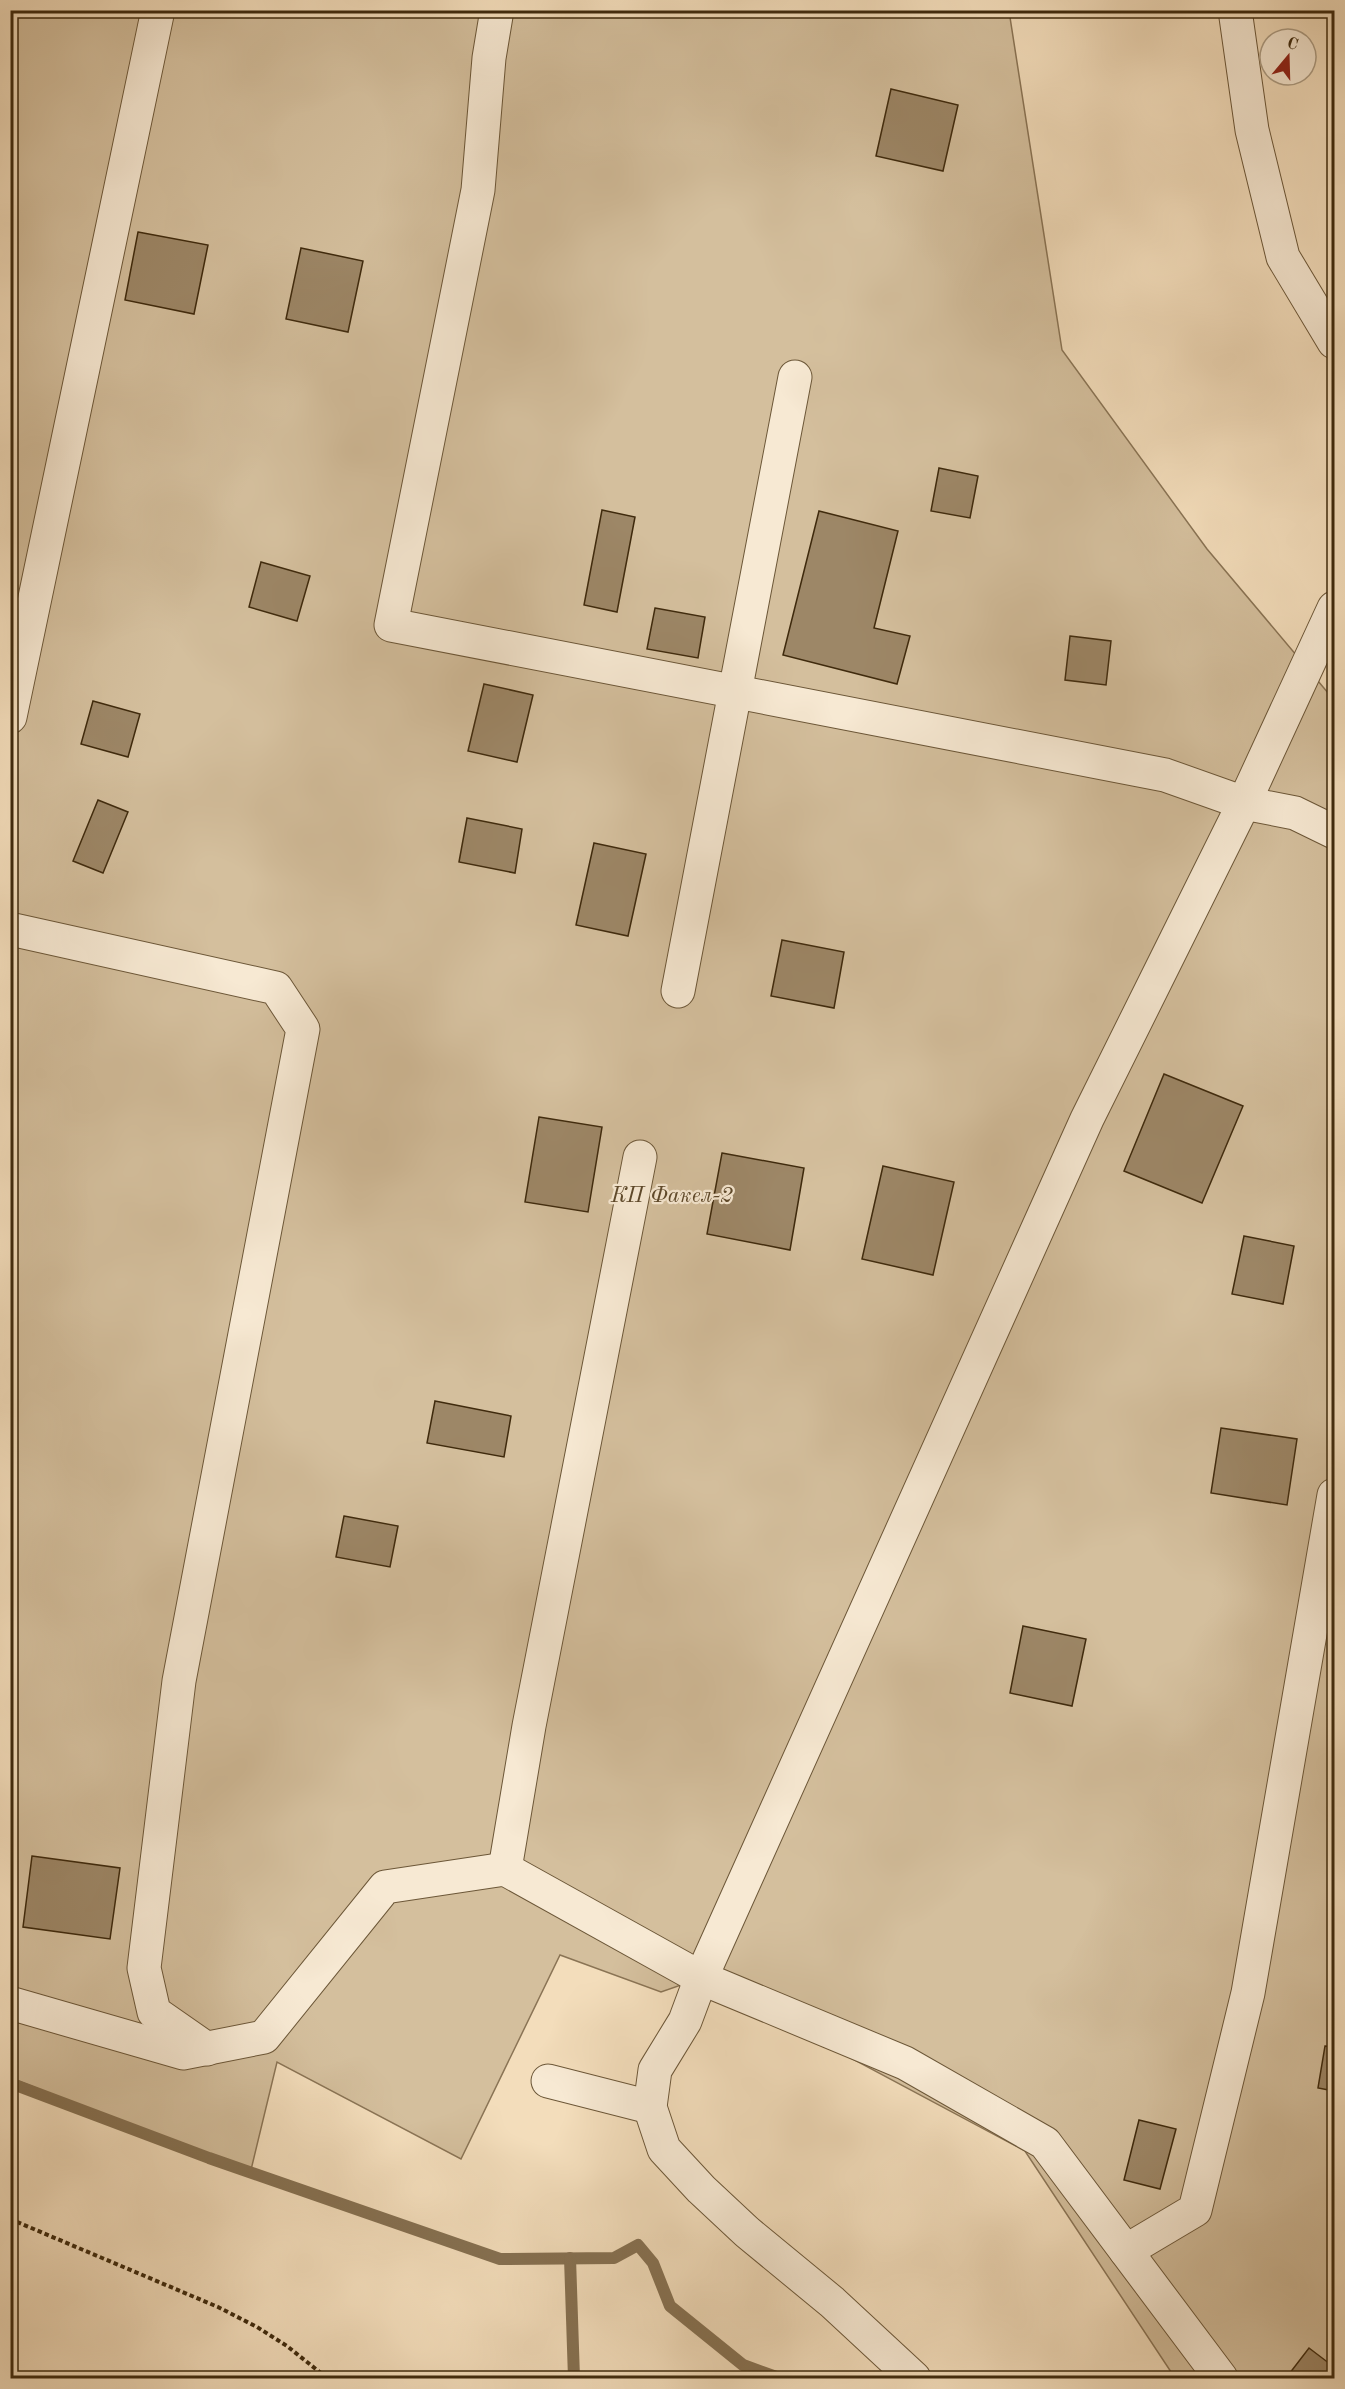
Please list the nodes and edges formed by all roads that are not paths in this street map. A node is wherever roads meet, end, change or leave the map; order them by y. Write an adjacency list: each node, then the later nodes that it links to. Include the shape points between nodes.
1 (158, 10): 8 (street)
2 (497, 10): 7 (street, via 478,190 391,625)
3 (1235, 10): 4 (street, via 1252,130 1283,257)
4 (1335, 342)
5 (795, 377): 7 (street)
6 (1335, 608): 9 (street)
7 (735, 691): 9 (street, via 1166,775); 12 (street)
8 (10, 717)
9 (1244, 803): 10 (street, via 1295,813); 16 (street, via 1087,1119)
10 (1335, 832)
11 (10, 929): 18 (street, via 276,988 303,1029 179,1681 144,1968 154,2012)
12 (678, 992)
13 (640, 1157): 15 (street, via 529,1726)
14 (1335, 1495): 21 (street, via 1248,1993 1195,2211)
15 (505, 1869): 16 (street); 18 (street, via 385,1887 264,2037)
16 (701, 1978): 20 (street, via 685,2021 655,2070); 21 (street, via 905,2063 1045,2143)
17 (10, 2003): 18 (street, via 183,2053)
18 (207, 2049)
19 (548, 2081): 20 (street)
20 (650, 2107): 22 (street, via 664,2149 701,2189)
21 (1126, 2251): 23 (street)
22 (914, 2379)
23 (1221, 2379)

